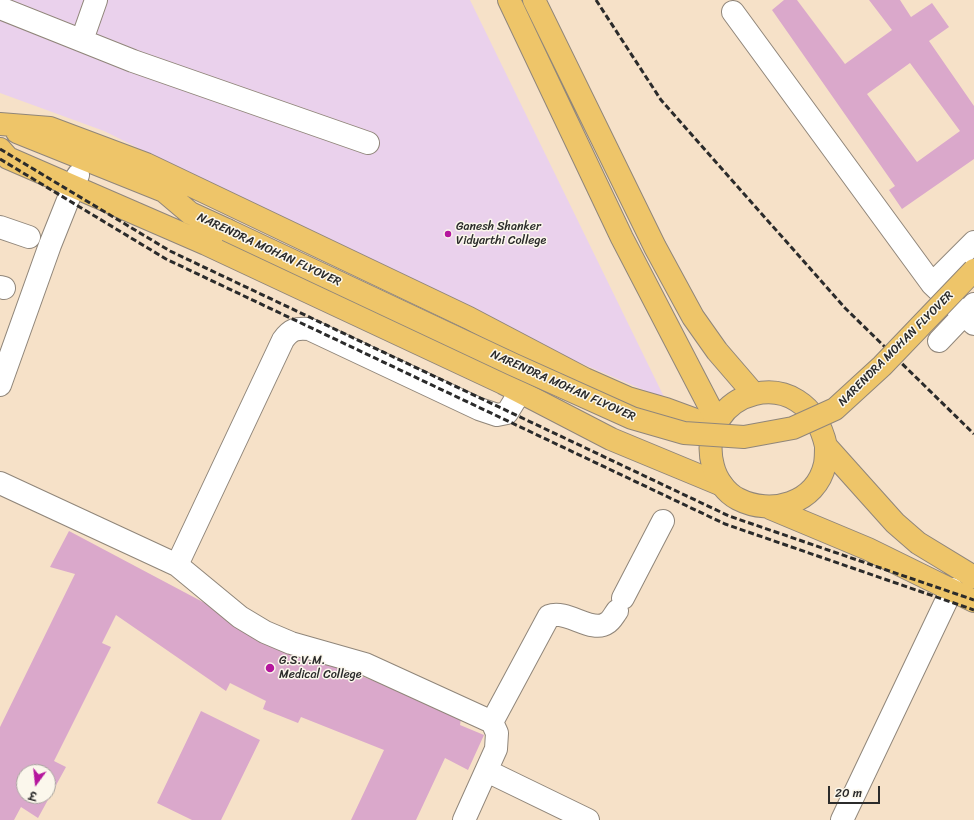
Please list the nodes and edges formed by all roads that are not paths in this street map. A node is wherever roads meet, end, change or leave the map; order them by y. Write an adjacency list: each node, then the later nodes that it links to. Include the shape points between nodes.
1 (96, 0): 6 (street)
2 (509, 0): 23 (main road, via 622,238)
3 (534, 0): 22 (main road, via 655,247 693,317 717,351)
4 (0, 8): 6 (street)
5 (733, 12): 17 (street)
6 (82, 40): 9 (street, via 133,61)
7 (0, 124): 12 (main road, NARENDRA MOHAN FLYOVER, via 164,191); 23 (main road, via 50,128 146,164 469,318 585,379 628,398)
8 (0, 143): 11 (main road)
9 (368, 144)
10 (0, 149): 11 (main road, via 8,158)
11 (76, 181): 12 (main road, NARENDRA MOHAN FLYOVER, via 158,210); 20 (street); 21 (main road)
12 (190, 213): 16 (main road, NARENDRA MOHAN FLYOVER, bridge, via 632,418 684,433 744,437 793,428 835,409 882,366)
13 (0, 227): 14 (street)
14 (29, 238)
15 (974, 242): 17 (street)
16 (974, 270)
17 (932, 284): 18 (street)
18 (971, 314): 19 (street)
19 (939, 341)
20 (0, 385)
21 (520, 392): 26 (main road, via 610,439); 29 (street, via 507,413 497,415 479,409 309,329 298,328 290,331 283,340)
22 (754, 394): 23 (main road, via 727,409); 24 (main road, via 771,392 787,395 802,403 820,424)
23 (716, 424): 26 (main road, via 710,457 714,472)
24 (826, 446): 27 (main road, via 825,464 817,481 805,495 788,504); 30 (main road, via 895,523 918,543)
25 (0, 483): 29 (street)
26 (722, 485): 27 (main road, via 736,498 752,506)
27 (770, 508): 31 (main road, via 868,549)
28 (663, 521): 33 (street, via 608,623 595,626 560,614 549,616)
29 (176, 565): 33 (street, via 240,617 265,632 291,643 365,664)
30 (974, 577)
31 (952, 589): 32 (main road); 37 (street)
32 (974, 601)
33 (492, 722): 34 (street, via 497,733 496,749)
34 (487, 771): 35 (street); 36 (street)
35 (464, 820)
36 (588, 820)
37 (842, 820)

